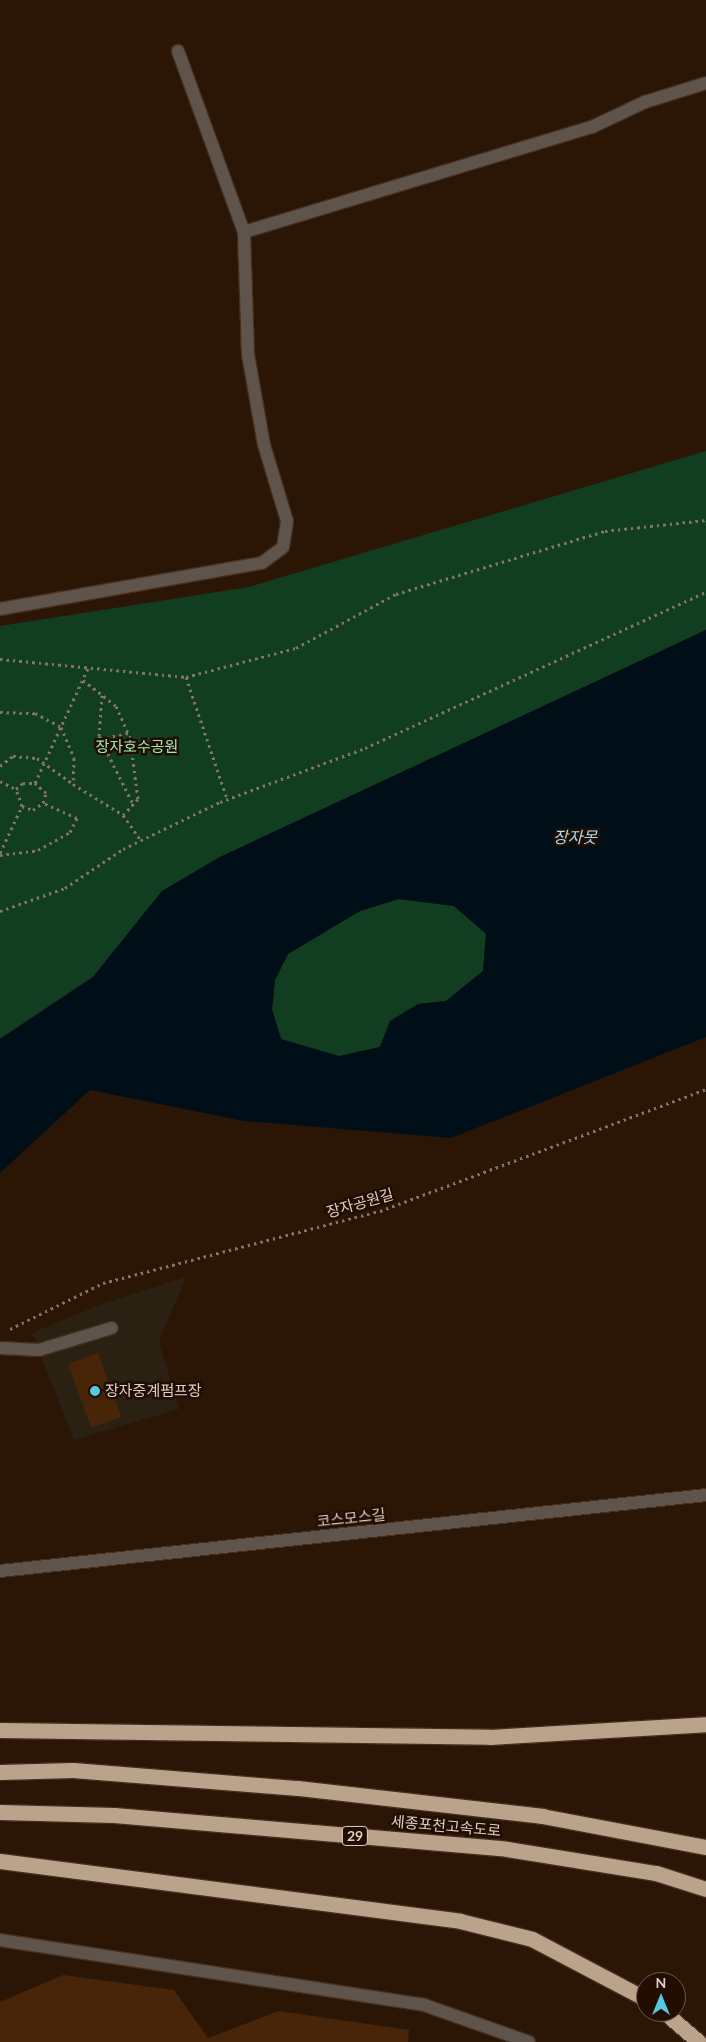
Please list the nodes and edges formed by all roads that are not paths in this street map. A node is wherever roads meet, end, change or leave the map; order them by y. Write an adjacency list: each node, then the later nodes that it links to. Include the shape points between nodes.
1 (178, 52): 3 (street)
2 (706, 83): 3 (street, via 645,102 592,127)
3 (244, 232): 4 (street, via 248,354 264,445 287,522 283,547 262,564)
4 (0, 609)
5 (112, 1328): 6 (street, via 38,1350)
6 (0, 1348)
7 (706, 1495): 8 (street, 코스모스길)
8 (0, 1571)
9 (706, 1724): 10 (highway, via 490,1736)
10 (0, 1730)
11 (0, 1772): 13 (highway, 세종포천고속도로, via 73,1770 298,1788 542,1816)
12 (0, 1812): 15 (highway, 세종포천고속도로 / 29, via 114,1815 507,1849 656,1873)
13 (706, 1847)
14 (0, 1861): 17 (highway, via 460,1921 532,1939)
15 (706, 1889)
16 (0, 1940): 19 (street, via 424,2005)
17 (636, 1994)
18 (676, 2022): 20 (highway)
19 (529, 2042)
20 (699, 2042)

